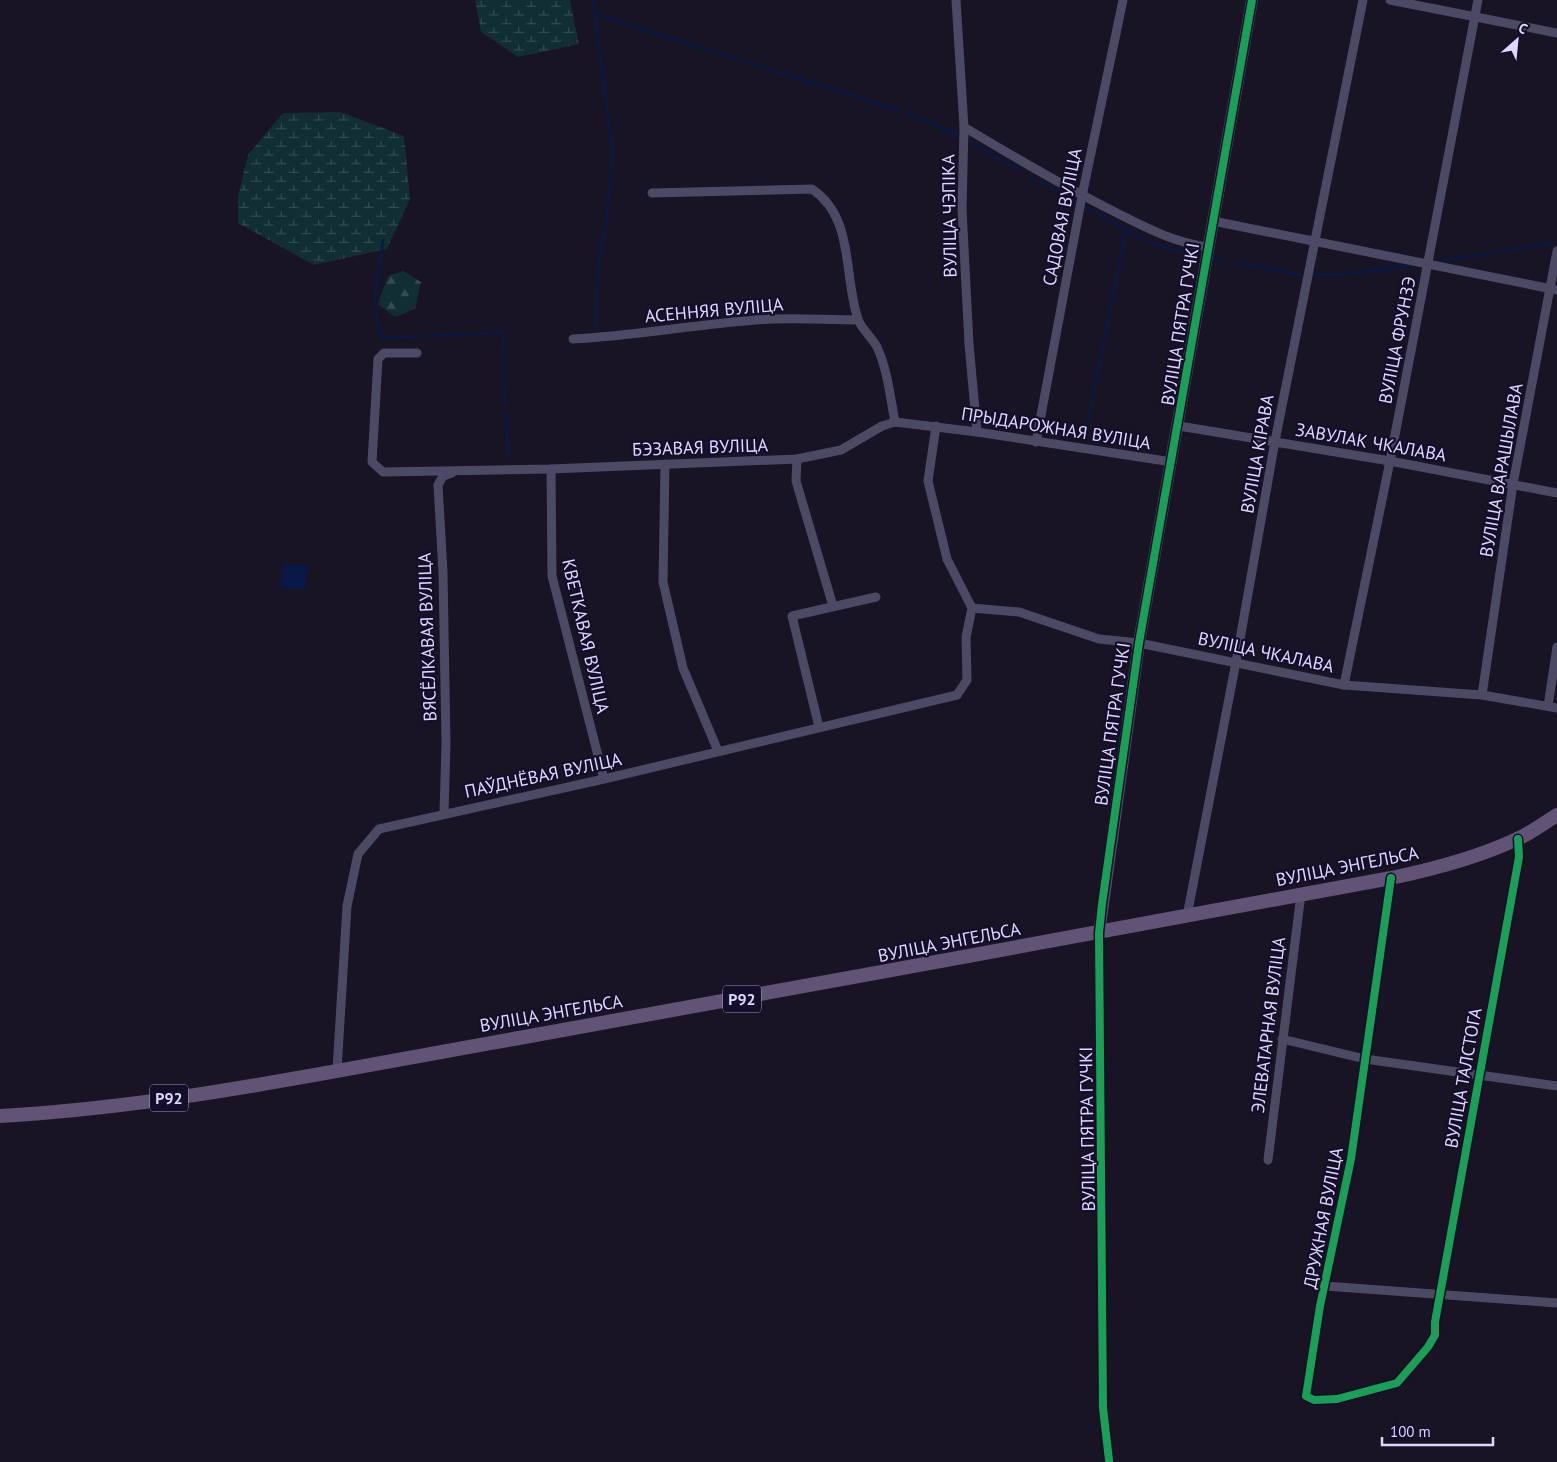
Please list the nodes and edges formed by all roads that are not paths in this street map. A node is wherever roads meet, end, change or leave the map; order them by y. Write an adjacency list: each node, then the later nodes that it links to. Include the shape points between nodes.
1 (956, 0): 9 (street, ВУЛІЦА ЧЭПІКА)
2 (1123, 0): 11 (street, САДОВАЯ ВУЛІЦА)
3 (1252, 0): 12 (street, ВУЛІЦА ПЯТРА ГУЧКІ)
4 (1363, 0): 13 (street, ВУЛІЦА КІРАВА)
5 (1390, 0): 7 (street)
6 (1478, 0): 7 (street, ВУЛІЦА ФРУНЗЭ)
7 (1474, 18): 8 (street); 16 (street, ВУЛІЦА ФРУНЗЭ)
8 (1557, 34)
9 (964, 127): 11 (street); 24 (street, ВУЛІЦА ЧЭПІКА, via 962,208)
10 (652, 194): 18 (street, via 812,189 827,198 839,220)
11 (1082, 196): 14 (street, via 1159,235 1183,244); 26 (street, САДОВАЯ ВУЛІЦА)
12 (1213, 221): 13 (street); 14 (street, ВУЛІЦА ПЯТРА ГУЧКІ)
13 (1315, 240): 16 (street); 25 (street, ВУЛІЦА КІРАВА)
14 (1208, 247): 23 (street, ВУЛІЦА ПЯТРА ГУЧКІ)
15 (1557, 251): 17 (street, ВУЛІЦА ВАРАШЫЛАВА)
16 (1428, 262): 17 (street); 28 (street, ВУЛІЦА ФРУНЗЭ)
17 (1554, 289): 33 (street, ВУЛІЦА ВАРАШЫЛАВА)
18 (858, 320): 19 (street, АСЕННЯЯ ВУЛІЦА, via 774,319); 21 (street, via 876,344 884,363)
19 (573, 339)
20 (417, 353): 32 (street, БЭЗАВАЯ ВУЛІЦА, via 384,353 378,359 372,462 384,472)
21 (894, 422): 22 (street, БЭЗАВАЯ ВУЛІЦА); 27 (street, БЭЗАВАЯ ВУЛІЦА, via 840,450)
22 (936, 426): 24 (street, ПРЫДАРОЖНАЯ ВУЛІЦА); 37 (street, via 928,481 947,559)
23 (1179, 426): 25 (street, ЗАВУЛАК ЧКАЛАВА); 29 (street, ВУЛІЦА ПЯТРА ГУЧКІ)
24 (977, 432): 26 (street, ПРЫДАРОЖНАЯ ВУЛІЦА)
25 (1275, 441): 28 (street, ЗАВУЛАК ЧКАЛАВА); 40 (street, ВУЛІЦА КІРАВА)
26 (1036, 442): 29 (street, ПРЫДАРОЖНАЯ ВУЛІЦА)
27 (797, 460): 30 (street, БЭЗАВАЯ ВУЛІЦА); 36 (street, via 796,481)
28 (1390, 461): 33 (street, ЗАВУЛАК ЧКАЛАВА); 41 (street, ВУЛІЦА ФРУНЗЭ)
29 (1172, 462): 38 (street, ВУЛІЦА ПЯТРА ГУЧКІ)
30 (665, 464): 31 (street, БЭЗАВАЯ ВУЛІЦА); 45 (street, via 663,582 683,668)
31 (551, 469): 32 (street, БЭЗАВАЯ ВУЛІЦА); 46 (street, КВЕТКАВАЯ ВУЛІЦА, via 552,576)
32 (457, 471): 47 (street, ВЯСЁЛКАВАЯ ВУЛІЦА, via 443,476 438,485 443,572)
33 (1514, 484): 34 (street, ЗАВУЛАК ЧКАЛАВА); 42 (street, ВУЛІЦА ВАРАШЫЛАВА)
34 (1557, 493)
35 (876, 597): 36 (street)
36 (833, 606): 44 (street, via 792,616)
37 (972, 608): 38 (street, ВУЛІЦА ЧКАЛАВА, via 1019,612 1099,639); 44 (street, ПАЎДНЁВАЯ ВУЛІЦА, via 966,637 967,680 957,696)
38 (1139, 643): 40 (street, ВУЛІЦА ЧКАЛАВА); 53 (street, ВУЛІЦА ПЯТРА ГУЧКІ)
39 (1557, 647): 43 (street)
40 (1236, 662): 41 (street, ВУЛІЦА ЧКАЛАВА); 52 (street, ВУЛІЦА КІРАВА)
41 (1344, 685): 42 (street, ВУЛІЦА ЧКАЛАВА)
42 (1482, 695): 43 (street, ВУЛІЦА ЧКАЛАВА)
43 (1552, 707)
44 (819, 726): 45 (street, ПАЎДНЁВАЯ ВУЛІЦА)
45 (718, 750): 46 (street, ПАЎДНЁВАЯ ВУЛІЦА)
46 (604, 779): 47 (street, ПАЎДНЁВАЯ ВУЛІЦА)
47 (444, 813): 56 (street, ПАЎДНЁВАЯ ВУЛІЦА, via 379,829 358,854 347,906)
48 (1557, 815): 49 (main road, ВУЛІЦА ЭНГЕЛЬСА / Р92)
49 (1518, 838): 50 (main road, ВУЛІЦА ЭНГЕЛЬСА / Р92, via 1453,863); 57 (street, ВУЛІЦА ТАЛСТОГА, via 1518,857)
50 (1391, 878): 51 (main road, ВУЛІЦА ЭНГЕЛЬСА / Р92); 55 (street, ДРУЖНАЯ ВУЛІЦА)
51 (1301, 894): 52 (main road, ВУЛІЦА ЭНГЕЛЬСА / Р92); 54 (street, ЭЛЕВАТАРНАЯ ВУЛІЦА)
52 (1187, 916): 53 (main road, ВУЛІЦА ЭНГЕЛЬСА / Р92)
53 (1099, 933): 56 (main road, ВУЛІЦА ЭНГЕЛЬСА / Р92); 65 (street, ВУЛІЦА ПЯТРА ГУЧКІ, via 1103,1408)
54 (1282, 1039): 55 (street); 60 (street, ЭЛЕВАТАРНАЯ ВУЛІЦА)
55 (1365, 1059): 57 (street); 61 (street, ДРУЖНАЯ ВУЛІЦА, via 1351,1159)
56 (337, 1070): 59 (main road, Р92, via 135,1104)
57 (1479, 1076): 58 (street); 62 (street, ВУЛІЦА ТАЛСТОГА)
58 (1557, 1086)
59 (0, 1116)
60 (1268, 1160)
61 (1325, 1286): 62 (street); 64 (street, ДРУЖНАЯ ВУЛІЦА, via 1306,1396 1314,1400 1337,1399 1397,1383 1428,1347 1435,1335)
62 (1440, 1296): 63 (street); 64 (street, ВУЛІЦА ТАЛСТОГА)
63 (1557, 1303)
64 (1435, 1322)
65 (1109, 1460)

